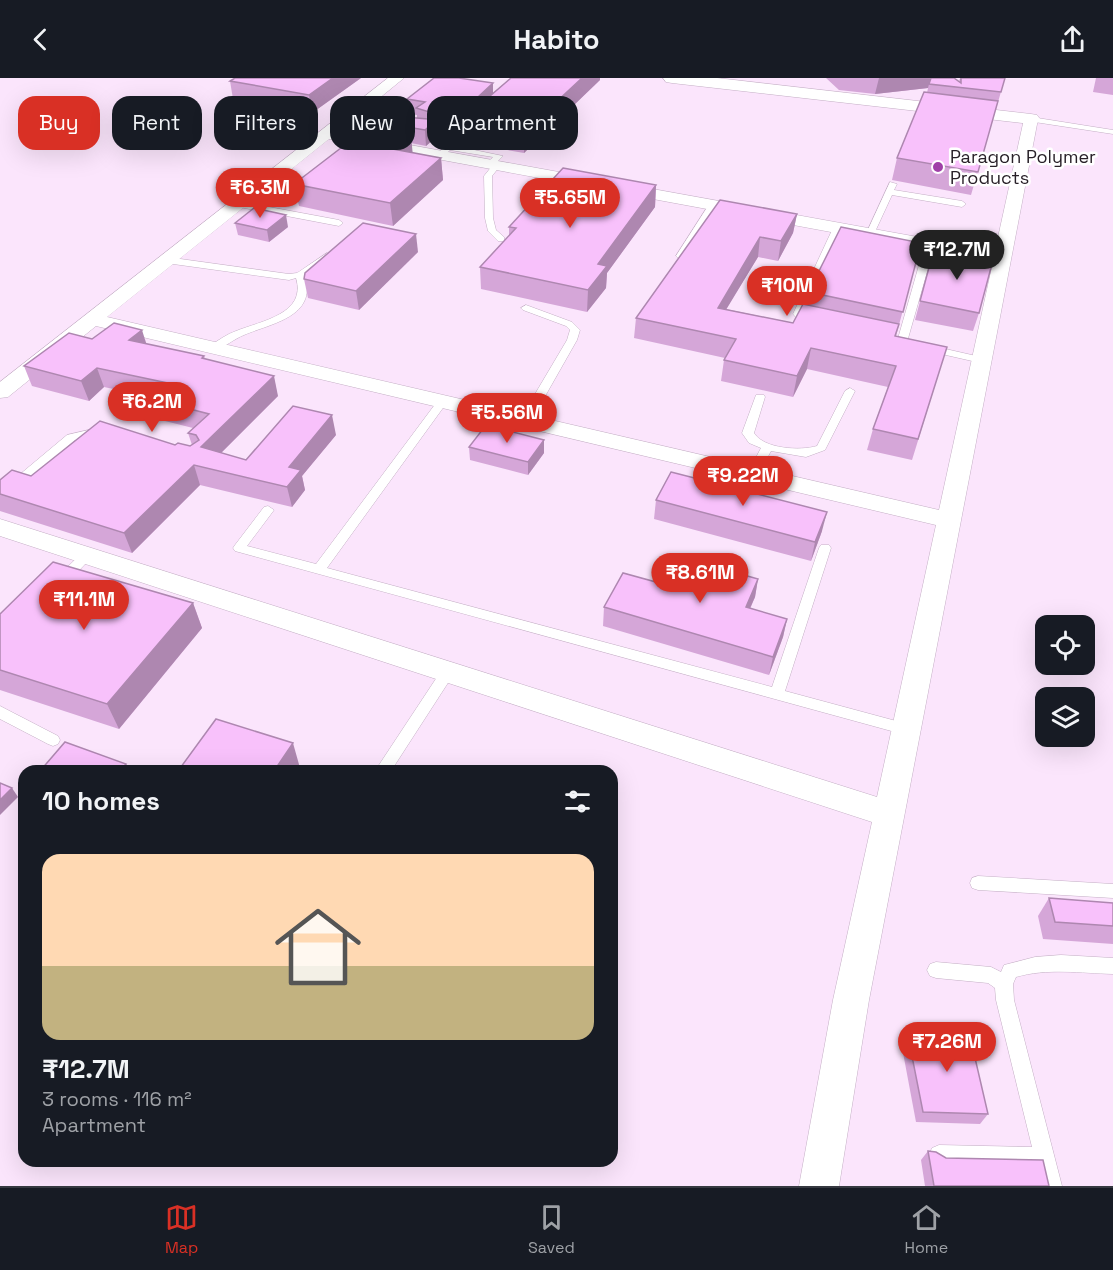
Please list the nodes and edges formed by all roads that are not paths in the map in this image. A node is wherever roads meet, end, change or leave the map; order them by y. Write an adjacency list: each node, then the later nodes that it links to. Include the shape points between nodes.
1 (397, 78): 4 (street)
2 (672, 78): 3 (street)
3 (718, 81): 5 (street)
4 (374, 96)
5 (1031, 119): 7 (lane); 22 (street)
6 (330, 131): 12 (street)
7 (1113, 132)
8 (415, 146): 10 (street)
9 (454, 150): 10 (lane)
10 (452, 153): 11 (street)
11 (493, 165): 14 (street); 18 (lane, via 488,176 489,218 492,231)
12 (237, 204): 15 (lane); 23 (street)
13 (962, 204): 17 (lane, via 892,188)
14 (712, 205): 16 (street); 20 (lane)
15 (339, 223)
16 (837, 228): 17 (street); 27 (lane, via 835,245 798,314 803,320)
17 (870, 234): 22 (street)
18 (501, 239)
19 (327, 256): 24 (lane)
20 (681, 256)
21 (894, 256): 29 (lane, via 924,265)
22 (1002, 258): 31 (street)
23 (166, 260): 24 (lane, via 290,277); 26 (street)
24 (300, 275): 30 (lane, via 305,286 302,302)
25 (526, 308): 36 (lane, via 569,324 575,330)
26 (92, 319): 30 (street); 33 (street)
27 (821, 325)
28 (890, 340): 29 (lane)
29 (902, 342): 31 (lane)
30 (215, 348): 35 (street)
31 (981, 360): 42 (street)
32 (850, 391): 38 (lane, via 821,448 806,453)
33 (0, 392)
34 (760, 397): 38 (lane, via 748,433 753,441)
35 (443, 401): 36 (street); 46 (lane)
36 (525, 421): 39 (street)
37 (114, 438): 40 (lane, via 93,432 71,437)
38 (767, 447): 39 (lane)
39 (753, 474): 42 (street)
40 (0, 497)
41 (268, 510): 46 (lane, via 239,548)
42 (949, 520): 51 (street)
43 (0, 527): 45 (street)
44 (825, 548): 49 (lane)
45 (87, 555): 47 (lane); 48 (street)
46 (318, 571): 49 (lane)
47 (54, 587)
48 (448, 672): 53 (lane); 54 (street)
49 (777, 694): 51 (lane)
50 (0, 712): 52 (lane)
51 (906, 729): 54 (street)
52 (53, 740)
53 (387, 765)
54 (889, 814): 62 (street)
55 (978, 884): 56 (lane)
56 (1113, 891)
57 (1113, 966): 59 (lane, via 1022,966 1010,971)
58 (936, 970): 59 (lane, via 991,975)
59 (1004, 984): 61 (lane)
60 (939, 1155): 61 (lane)
61 (1045, 1157): 63 (lane)
62 (819, 1186)
63 (1052, 1186)

